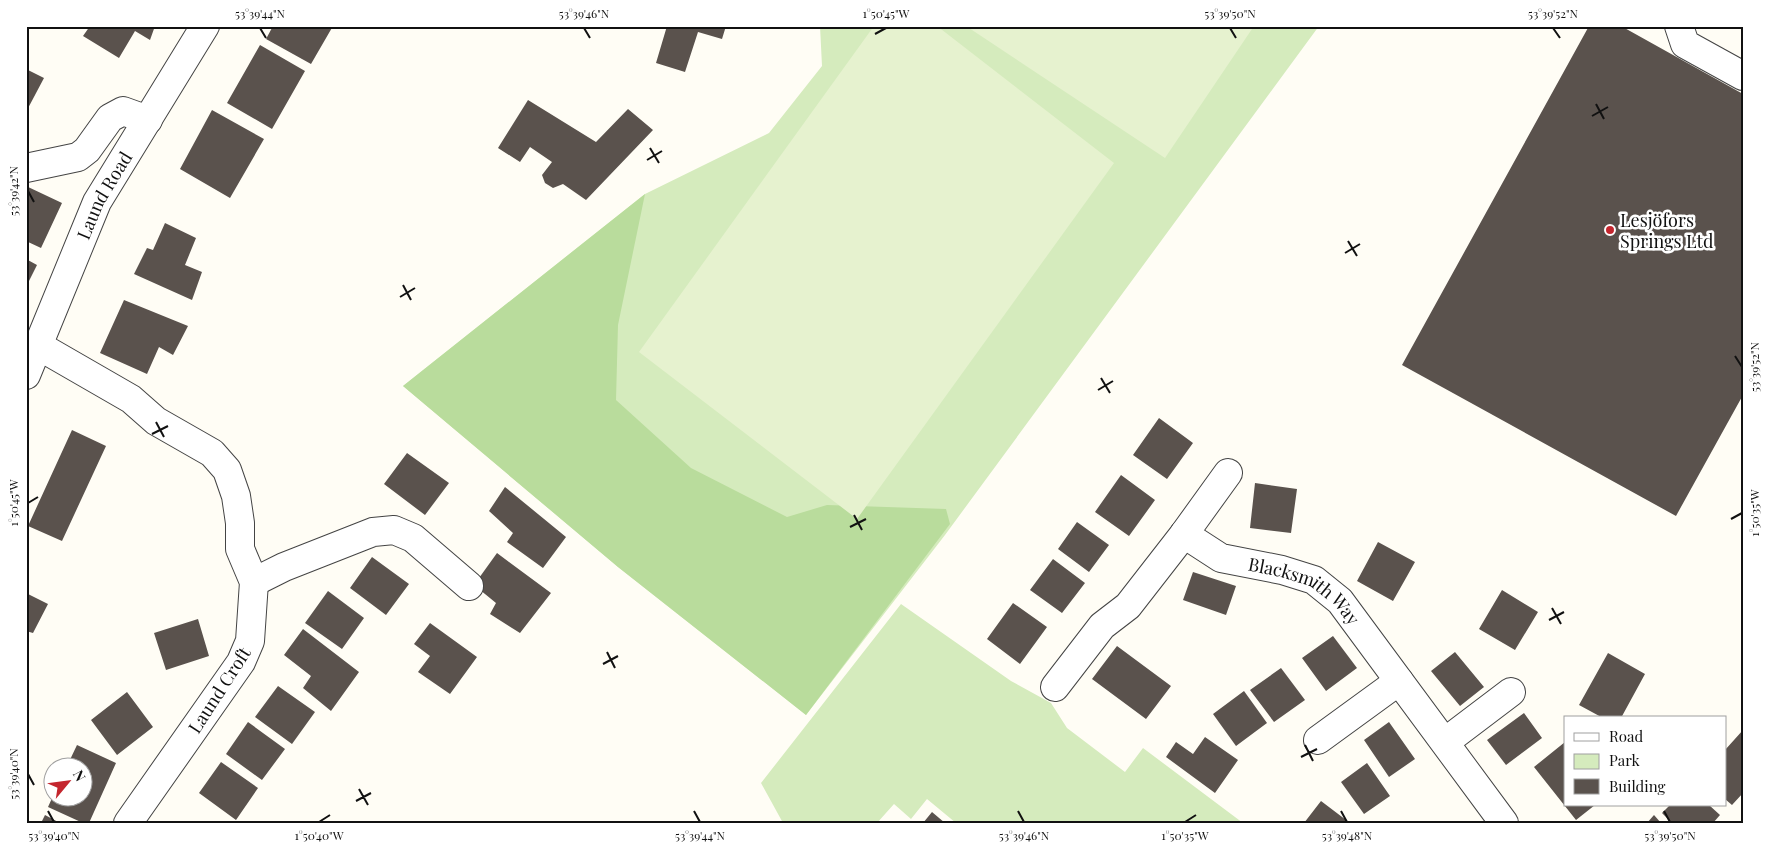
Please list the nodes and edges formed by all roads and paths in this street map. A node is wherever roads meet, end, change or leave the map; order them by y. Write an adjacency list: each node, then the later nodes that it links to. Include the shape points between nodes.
1 (205, 26): 4 (street, Laund Road)
2 (1679, 26): 3 (street, via 1685,44)
3 (1743, 76)
4 (148, 120): 5 (street, via 123,111 110,118 87,150 78,157); 6 (street, Laund Road, via 97,202)
5 (26, 168)
6 (40, 346): 7 (street, Laund Road); 10 (street, Laund Croft, via 131,399 156,420 212,453 227,470 236,496 240,549)
7 (26, 375)
8 (1228, 473): 9 (street)
9 (1184, 534): 12 (street, Blacksmith Way, via 1221,558 1314,580 1340,601); 13 (street, via 1128,606 1102,626)
10 (254, 582): 11 (street, via 373,532 394,530 413,538); 17 (street, Laund Croft, via 250,641 241,662)
11 (469, 586)
12 (1399, 681): 15 (street); 16 (street, Blacksmith Way)
13 (1055, 687)
14 (1511, 692): 16 (street)
15 (1318, 740)
16 (1445, 742): 18 (street, Blacksmith Way)
17 (128, 823)
18 (1504, 823)

